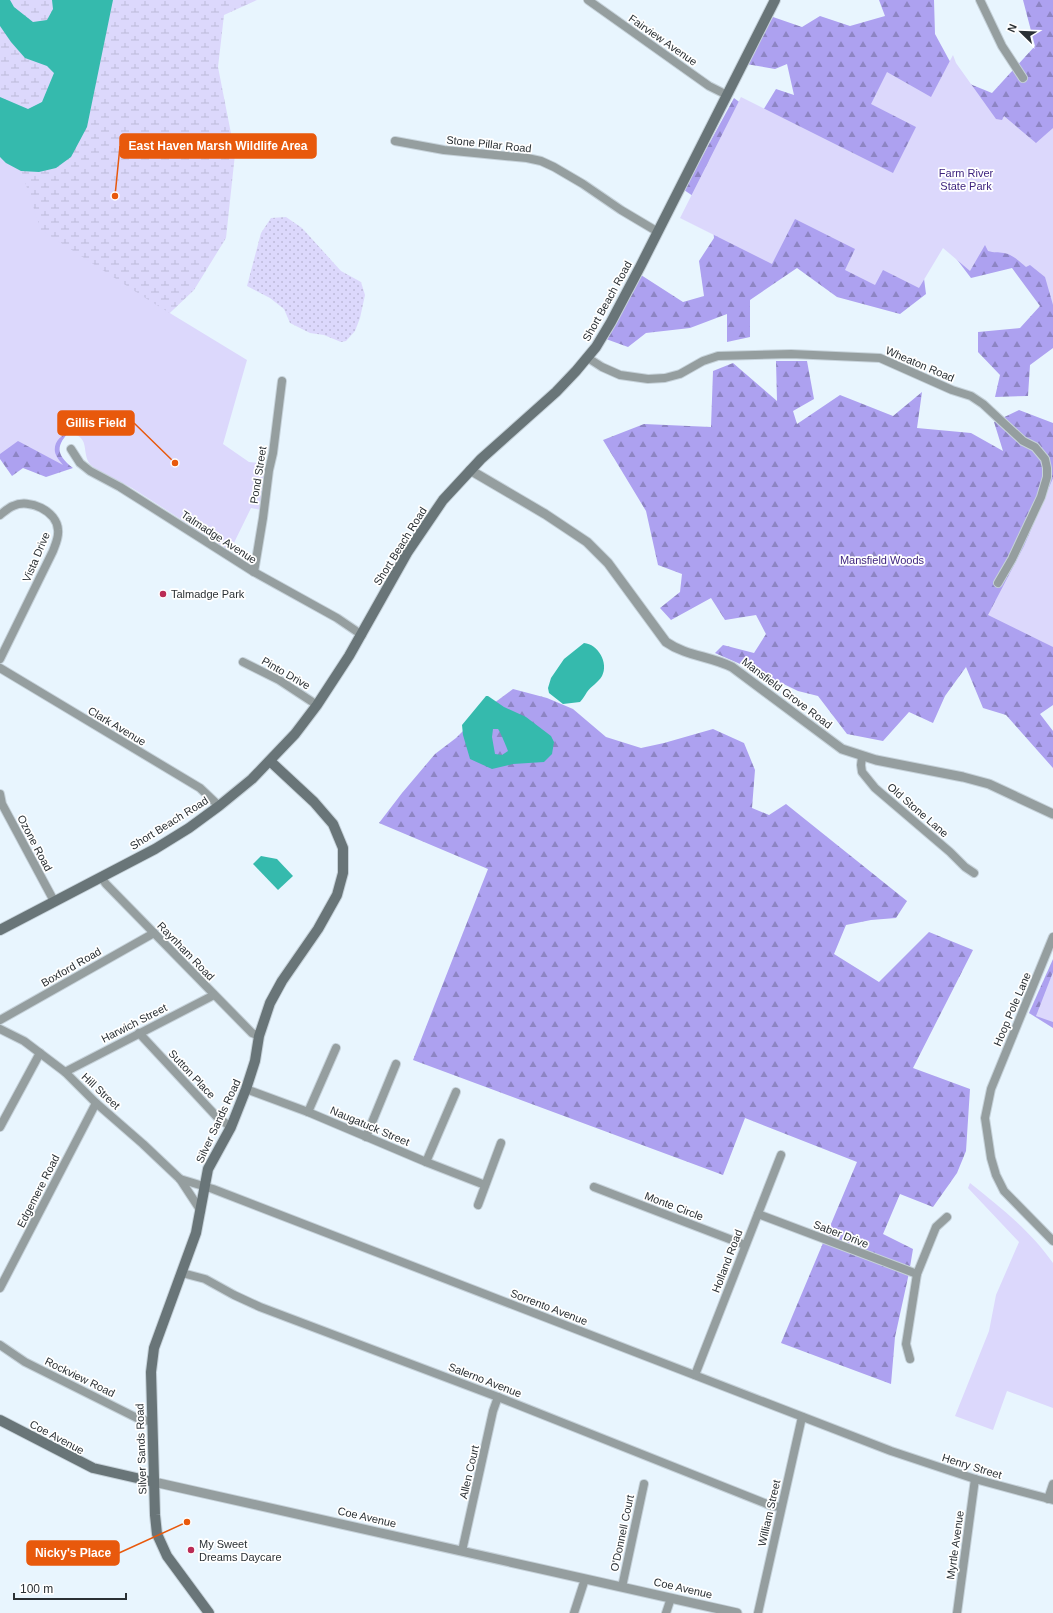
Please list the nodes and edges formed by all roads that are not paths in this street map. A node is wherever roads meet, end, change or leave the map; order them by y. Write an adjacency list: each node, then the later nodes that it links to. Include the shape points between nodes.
1 (588, 0): 5 (street, Fairview Avenue, via 709,86)
2 (980, 0): 4 (street, via 1002,46)
3 (772, 1): 5 (main road, Short Beach Road)
4 (1023, 78)
5 (727, 95): 7 (main road, Short Beach Road)
6 (395, 141): 7 (street, Stone Pillar Road, via 444,150 541,161 583,184)
7 (658, 232): 8 (main road, Short Beach Road, via 611,322)
8 (588, 358): 11 (main road, Short Beach Road, via 556,392); 14 (street, Wheaton Road, via 620,375 648,379 680,374 718,356 791,354 880,358 970,396 983,404 1023,441 1035,447 1045,459 1047,468 1041,497)
9 (282, 381): 13 (street, Pond Street)
10 (71, 449): 13 (street, Talmadge Avenue, via 80,463 90,471 120,487)
11 (470, 470): 15 (main road, Short Beach Road, via 443,500 417,536); 20 (street, Mansfield Grove Road, via 587,542 608,564 666,642 685,652 732,667 830,741 842,749)
12 (0, 515): 16 (street, Vista Drive, via 17,504 35,505 52,516 58,530 53,551)
13 (254, 572): 15 (street, Talmadge Avenue)
14 (998, 583)
15 (362, 635): 19 (main road, Short Beach Road)
16 (0, 659)
17 (243, 662): 19 (street, Pinto Drive, via 279,680)
18 (0, 668): 24 (street, Clark Avenue, via 200,788)
19 (317, 705): 21 (main road, Short Beach Road)
20 (862, 756): 25 (street, Mansfield Grove Road, via 974,779); 26 (street, Old Stone Lane, via 862,772 870,783)
21 (270, 761): 24 (main road, Short Beach Road); 36 (main road, Silver Sands Road, via 325,812 339,836 344,863 337,895 308,945 275,991)
22 (0, 794): 23 (street, Ozone Road)
23 (1, 804): 28 (street, Ozone Road)
24 (219, 806): 27 (main road, Short Beach Road, via 155,849)
25 (1053, 814)
26 (974, 873)
27 (101, 877): 28 (main road, Short Beach Road); 30 (street, Raynham Road)
28 (54, 901): 29 (main road, Short Beach Road)
29 (0, 930)
30 (154, 933): 32 (street, Raynham Road); 33 (street, Boxford Road)
31 (1053, 937): 59 (street, Hoop Pole Lane, via 991,1089 985,1118 991,1158 1004,1191)
32 (214, 995): 35 (street, Harwich Street); 36 (street, Raynham Road, via 252,1033)
33 (0, 1020)
34 (0, 1029): 38 (street, Hill Street, via 24,1041)
35 (139, 1033): 40 (street, Harwich Street); 45 (street, Sutton Place, via 217,1117)
36 (259, 1036): 41 (main road, Silver Sands Road, via 255,1061)
37 (336, 1048): 44 (street)
38 (40, 1053): 40 (street, Hill Street); 46 (street)
39 (396, 1064): 47 (street)
40 (65, 1072): 43 (street, Hill Street)
41 (246, 1089): 44 (street, Naugatuck Street); 45 (main road, Silver Sands Road)
42 (456, 1092): 50 (street)
43 (96, 1103): 51 (street, Hill Street); 63 (street, Edgemere Road)
44 (308, 1112): 47 (street, Naugatuck Street)
45 (230, 1127): 53 (main road, Silver Sands Road, via 211,1163)
46 (0, 1128)
47 (366, 1137): 50 (street, Naugatuck Street)
48 (500, 1143): 52 (street)
49 (781, 1155): 57 (street, Holland Road)
50 (426, 1162): 52 (street, Naugatuck Street)
51 (180, 1179): 53 (street, Hill Street); 56 (street, Hill Street)
52 (485, 1185): 55 (street)
53 (205, 1187): 56 (main road, Silver Sands Road); 66 (street, Sorrento Avenue)
54 (594, 1187): 60 (street, Monte Circle)
55 (478, 1205)
56 (201, 1211): 61 (main road, Silver Sands Road)
57 (758, 1214): 60 (street, Holland Road); 62 (street, Saber Drive)
58 (947, 1217): 62 (street, via 936,1227)
59 (1053, 1241)
60 (745, 1245): 66 (street, Holland Road)
61 (182, 1273): 67 (street, Salerno Avenue, via 205,1279 260,1307); 70 (main road, Silver Sands Road, via 162,1325 152,1361)
62 (917, 1274): 65 (street, via 906,1344)
63 (0, 1288)
64 (0, 1345): 70 (street, Rockview Road, via 25,1362 137,1418)
65 (910, 1359)
66 (695, 1375): 68 (street, Sorrento Avenue)
67 (498, 1397): 77 (street, Salerno Avenue, via 772,1506); 78 (street, Allen Court)
68 (802, 1417): 71 (street, Sorrento Avenue); 77 (street, William Street)
69 (0, 1420): 73 (main road, Coe Avenue, via 93,1468)
70 (152, 1422): 73 (main road, Silver Sands Road)
71 (885, 1449): 72 (street, Henry Street)
72 (975, 1479): 76 (street, Henry Street); 87 (street, Myrtle Avenue)
73 (154, 1482): 78 (street, Coe Avenue); 82 (main road, Silver Sands Road, via 159,1542)
74 (644, 1484): 80 (street, O'Donnell Court)
75 (1053, 1484): 76 (street)
76 (1051, 1500)
77 (781, 1507): 86 (street, William Street)
78 (462, 1552): 79 (street, Coe Avenue)
79 (585, 1579): 80 (street, Coe Avenue); 83 (street)
80 (622, 1587): 81 (street, Coe Avenue)
81 (671, 1598): 84 (street); 85 (street, Coe Avenue)
82 (209, 1613)
83 (574, 1613)
84 (666, 1613)
85 (737, 1613)
86 (758, 1613)
87 (956, 1613)

